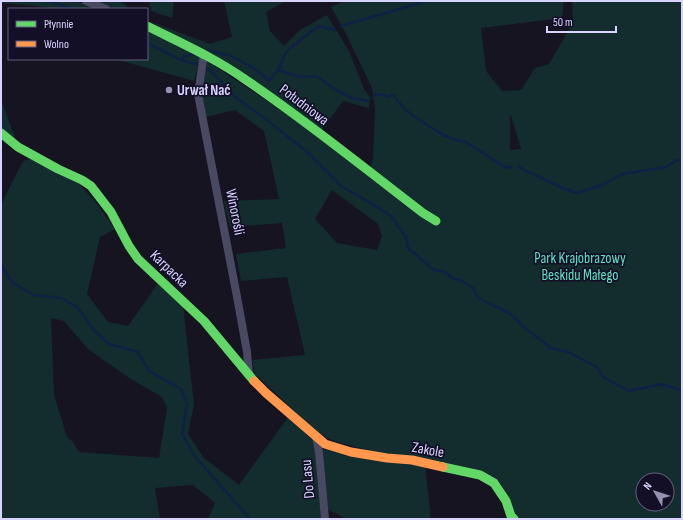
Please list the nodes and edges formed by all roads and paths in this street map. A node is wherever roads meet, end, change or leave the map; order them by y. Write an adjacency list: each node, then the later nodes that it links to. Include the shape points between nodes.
1 (86, 1): 2 (street)
2 (104, 8)
3 (148, 26): 4 (street, Południowa)
4 (204, 54): 6 (street, Południowa, via 294,114); 7 (street, Winorośli, via 198,94)
5 (1, 133): 7 (street, Karpacka, via 18,147 91,186 111,212 138,259 204,321)
6 (436, 221)
7 (250, 376): 8 (street, Karpacka)
8 (316, 437): 9 (street, Do Lasu, via 320,452); 10 (street, Zakole, via 325,444 351,452 412,460 480,475 494,483)
9 (325, 519)
10 (514, 519)

